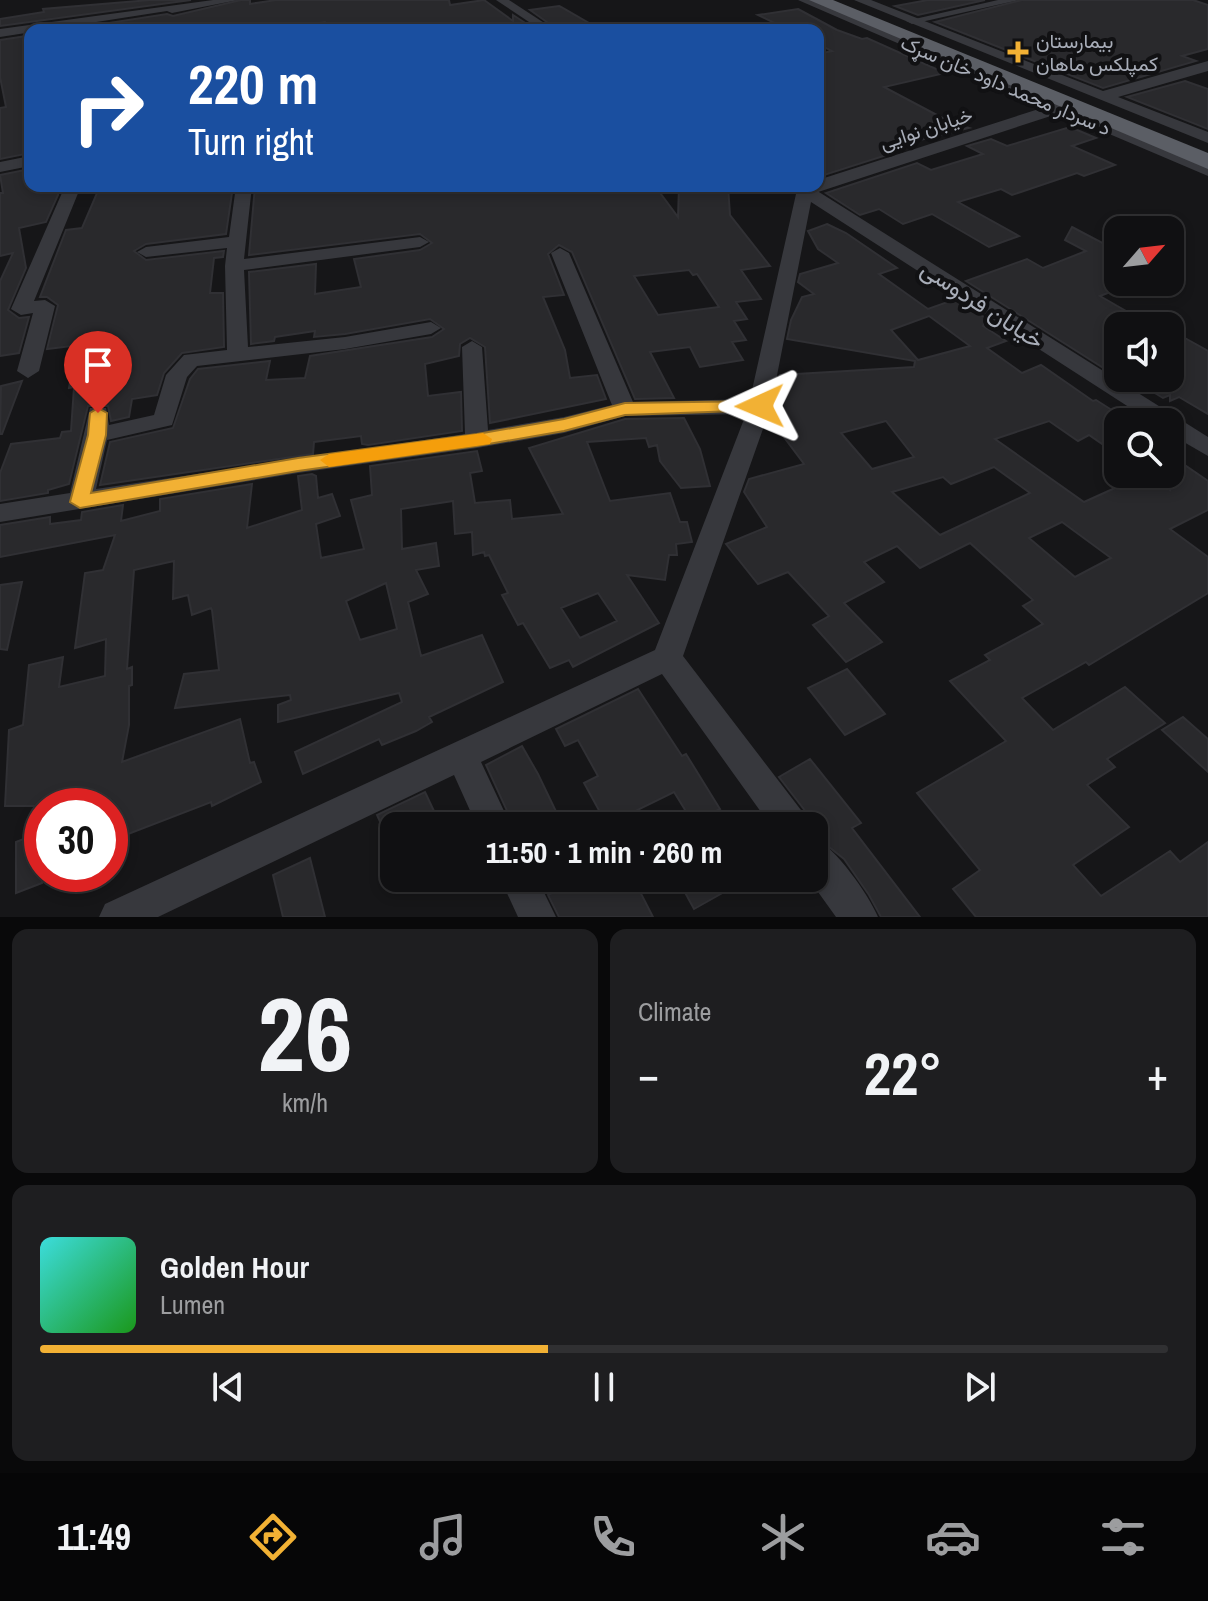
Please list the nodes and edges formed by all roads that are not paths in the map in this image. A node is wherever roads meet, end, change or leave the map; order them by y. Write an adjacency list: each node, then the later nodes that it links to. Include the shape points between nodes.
1 (233, 0): 8 (street)
2 (501, 0): 12 (street)
3 (804, 0): 16 (street, د سردار محمد داود خان سړک)
4 (818, 0): 16 (highway, د سردار محمد داود خان سړک)
5 (839, 0): 16 (highway, د سردار محمد داود خان سړک)
6 (860, 0): 10 (street)
7 (1014, 0): 10 (street)
8 (169, 6): 9 (street); 11 (street)
9 (181, 20)
10 (912, 21): 16 (street)
11 (56, 24)
12 (539, 24)
13 (24, 29): 14 (street)
14 (0, 33)
15 (1208, 66): 16 (street, خیابان نوایی)
16 (1079, 102): 17 (street); 18 (highway, د سردار محمد داود خان سړک); 20 (highway, د سردار محمد داود خان سړک); 22 (street, د سردار محمد داود خان سړک); 23 (street, خیابان نوایی)
17 (1208, 138)
18 (1208, 150)
19 (24, 162): 21 (street)
20 (1208, 162)
21 (0, 167)
22 (1208, 170)
23 (824, 181)
24 (70, 192): 38 (street, via 21,309 45,306)
25 (243, 192): 28 (street)
26 (800, 192): 39 (street)
27 (807, 192): 40 (street, خیابان فردوسی)
28 (237, 241): 30 (street); 32 (street)
29 (420, 242): 32 (street)
30 (146, 252)
31 (560, 253): 41 (street)
32 (234, 266): 37 (street)
33 (372, 315): 35 (street)
34 (431, 328): 35 (street)
35 (374, 338): 37 (street)
36 (472, 347): 43 (street)
37 (238, 353): 45 (street, via 191,360 177,375 164,420 98,424)
38 (28, 371)
39 (760, 406): 41 (street); 47 (street)
40 (1146, 408)
41 (625, 409): 43 (street)
42 (1184, 433): 44 (street, خیابان فردوسی)
43 (477, 440): 45 (street)
44 (1208, 448)
45 (80, 502): 46 (street)
46 (0, 513)
47 (667, 658): 48 (street); 50 (street)
48 (461, 755): 49 (street); 53 (street)
49 (487, 812)
50 (782, 812)
51 (828, 875): 55 (street)
52 (525, 892): 54 (street)
53 (118, 917)
54 (537, 917)
55 (859, 917)

